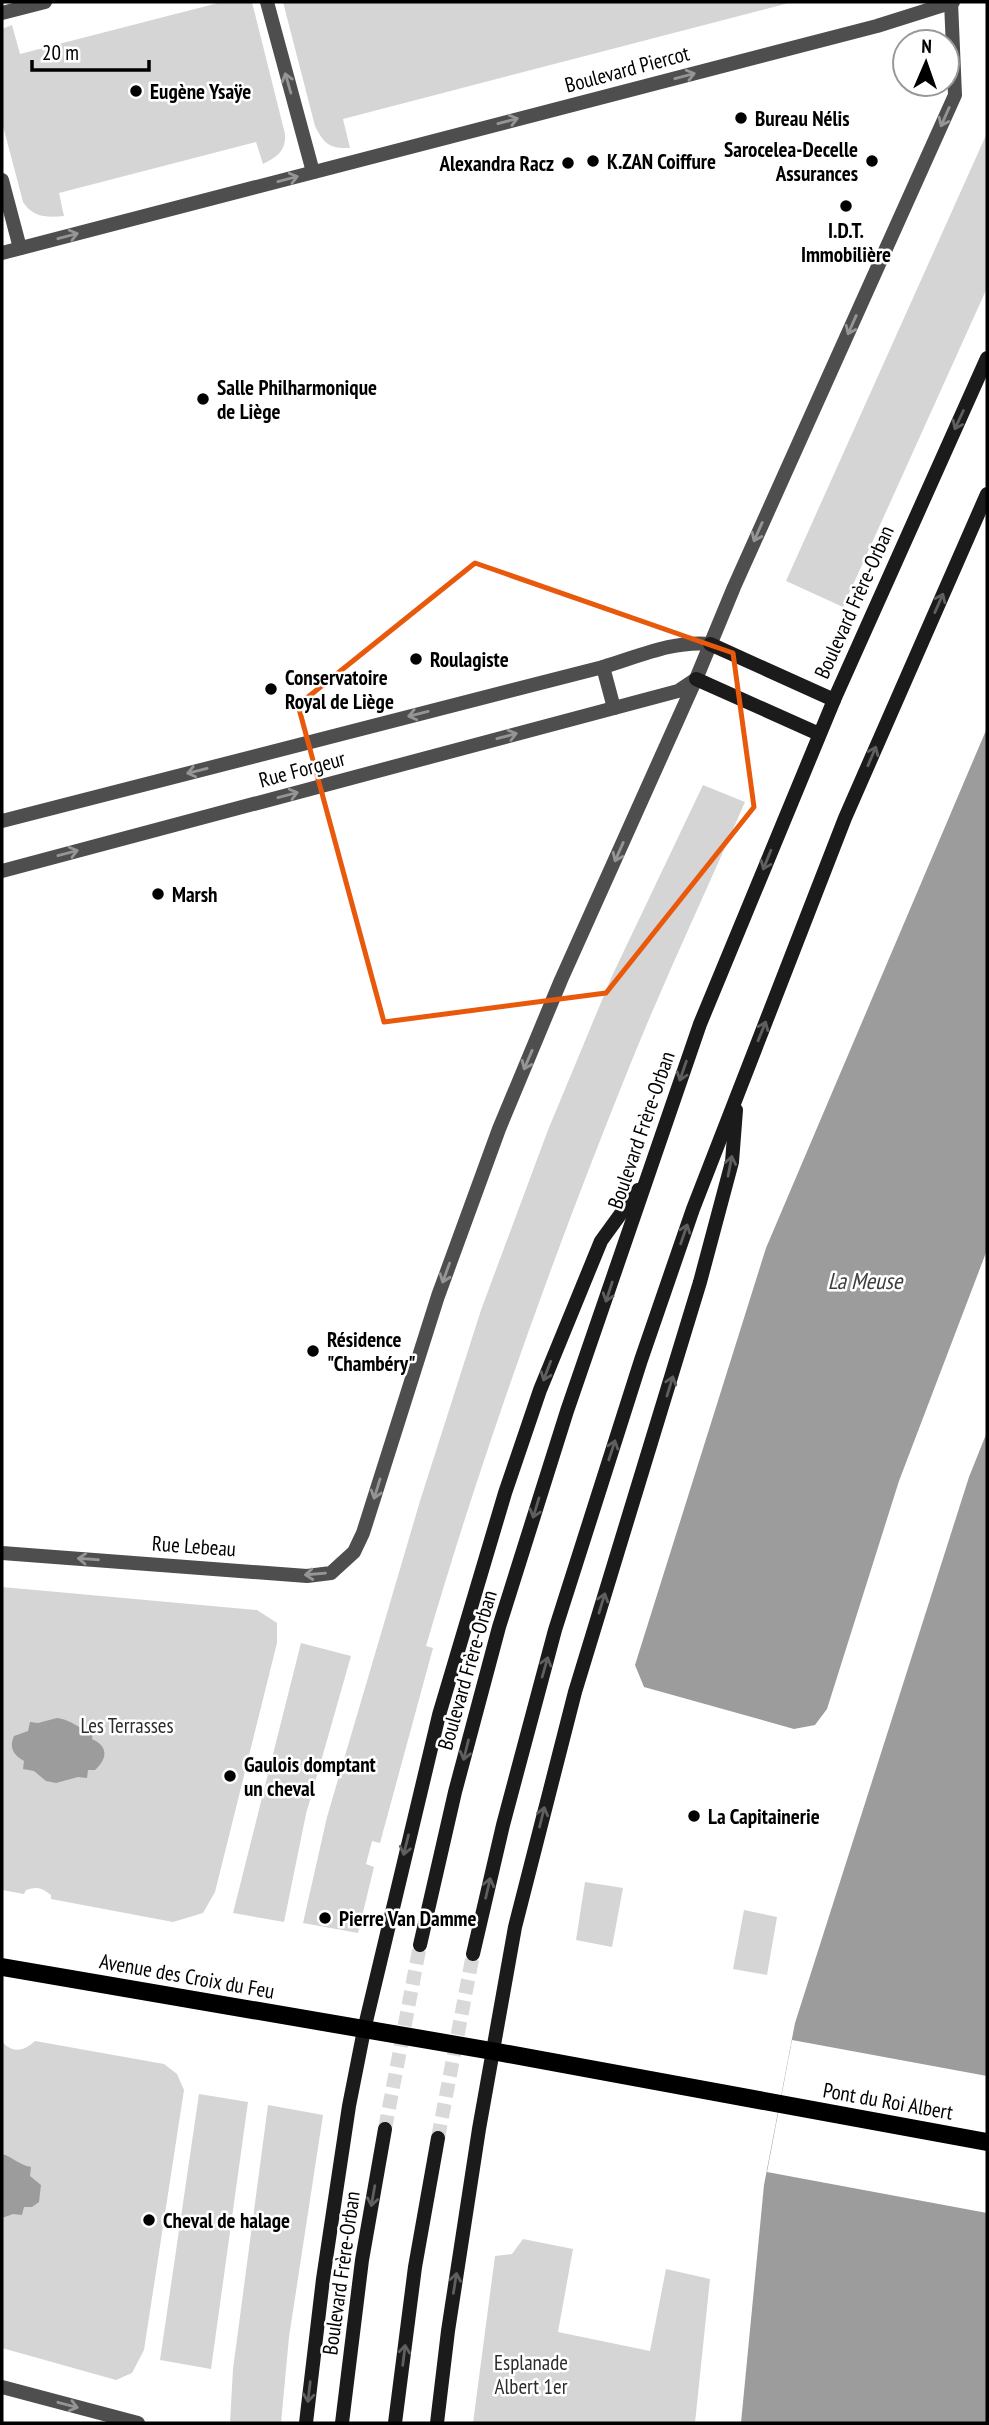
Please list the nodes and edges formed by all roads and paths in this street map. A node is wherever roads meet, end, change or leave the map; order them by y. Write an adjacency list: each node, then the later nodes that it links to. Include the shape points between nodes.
1 (45, 2): 4 (street)
2 (267, 2): 5 (street, one-way to 2)
3 (952, 2): 5 (street, Boulevard Piercot, one-way to 3, via 877,26); 11 (street, one-way to 11, via 955,95)
4 (2, 13)
5 (313, 172): 7 (street, Boulevard Piercot, one-way to 5)
6 (2, 180): 7 (street)
7 (20, 248): 8 (street, Boulevard Piercot)
8 (2, 253)
9 (987, 358): 14 (main road, Boulevard Frère-Orban, one-way to 14)
10 (987, 494): 19 (main road, one-way to 10, via 845,818)
11 (710, 644): 12 (street, Rue Forgeur, via 694,642); 13 (street); 14 (main road)
12 (603, 667): 15 (street); 17 (street, Rue Forgeur, one-way to 17)
13 (696, 679): 15 (street, Rue Forgeur, via 678,691); 16 (main road); 21 (street, Rue Lebeau, one-way to 21, via 499,1129 438,1296 354,1552 331,1573 307,1576)
14 (834, 700): 16 (main road, Boulevard Frère-Orban)
15 (614, 708): 18 (street, Rue Forgeur, one-way to 15)
16 (819, 734): 20 (main road, Boulevard Frère-Orban, one-way to 20, via 700,1024)
17 (2, 821)
18 (2, 871)
19 (737, 1094): 23 (main road, one-way to 19, via 555,1630 654,1321); 26 (main road, one-way to 19, via 515,1927 575,1692 718,1217 732,1162)
20 (645, 1181): 22 (main road, Boulevard Frère-Orban, one-way to 22, via 499,1627); 25 (main road, one-way to 25, via 601,1241 590,1264 505,1493 435,1728)
21 (2, 1553)
22 (420, 1945)
23 (473, 1954)
24 (2, 1967): 25 (main road, Avenue des Croix du Feu)
25 (364, 2030): 26 (main road); 32 (main road, one-way to 32, via 325,2265)
26 (492, 2051): 29 (main road, Pont du Roi Albert); 35 (main road, one-way to 26)
27 (385, 2129): 33 (main road, Boulevard Frère-Orban, one-way to 33, via 362,2260)
28 (438, 2138): 34 (main road, one-way to 28)
29 (987, 2142)
30 (2, 2387): 31 (street, one-way to 31)
31 (138, 2423)
32 (306, 2423)
33 (342, 2423)
34 (395, 2423)
35 (437, 2423)

